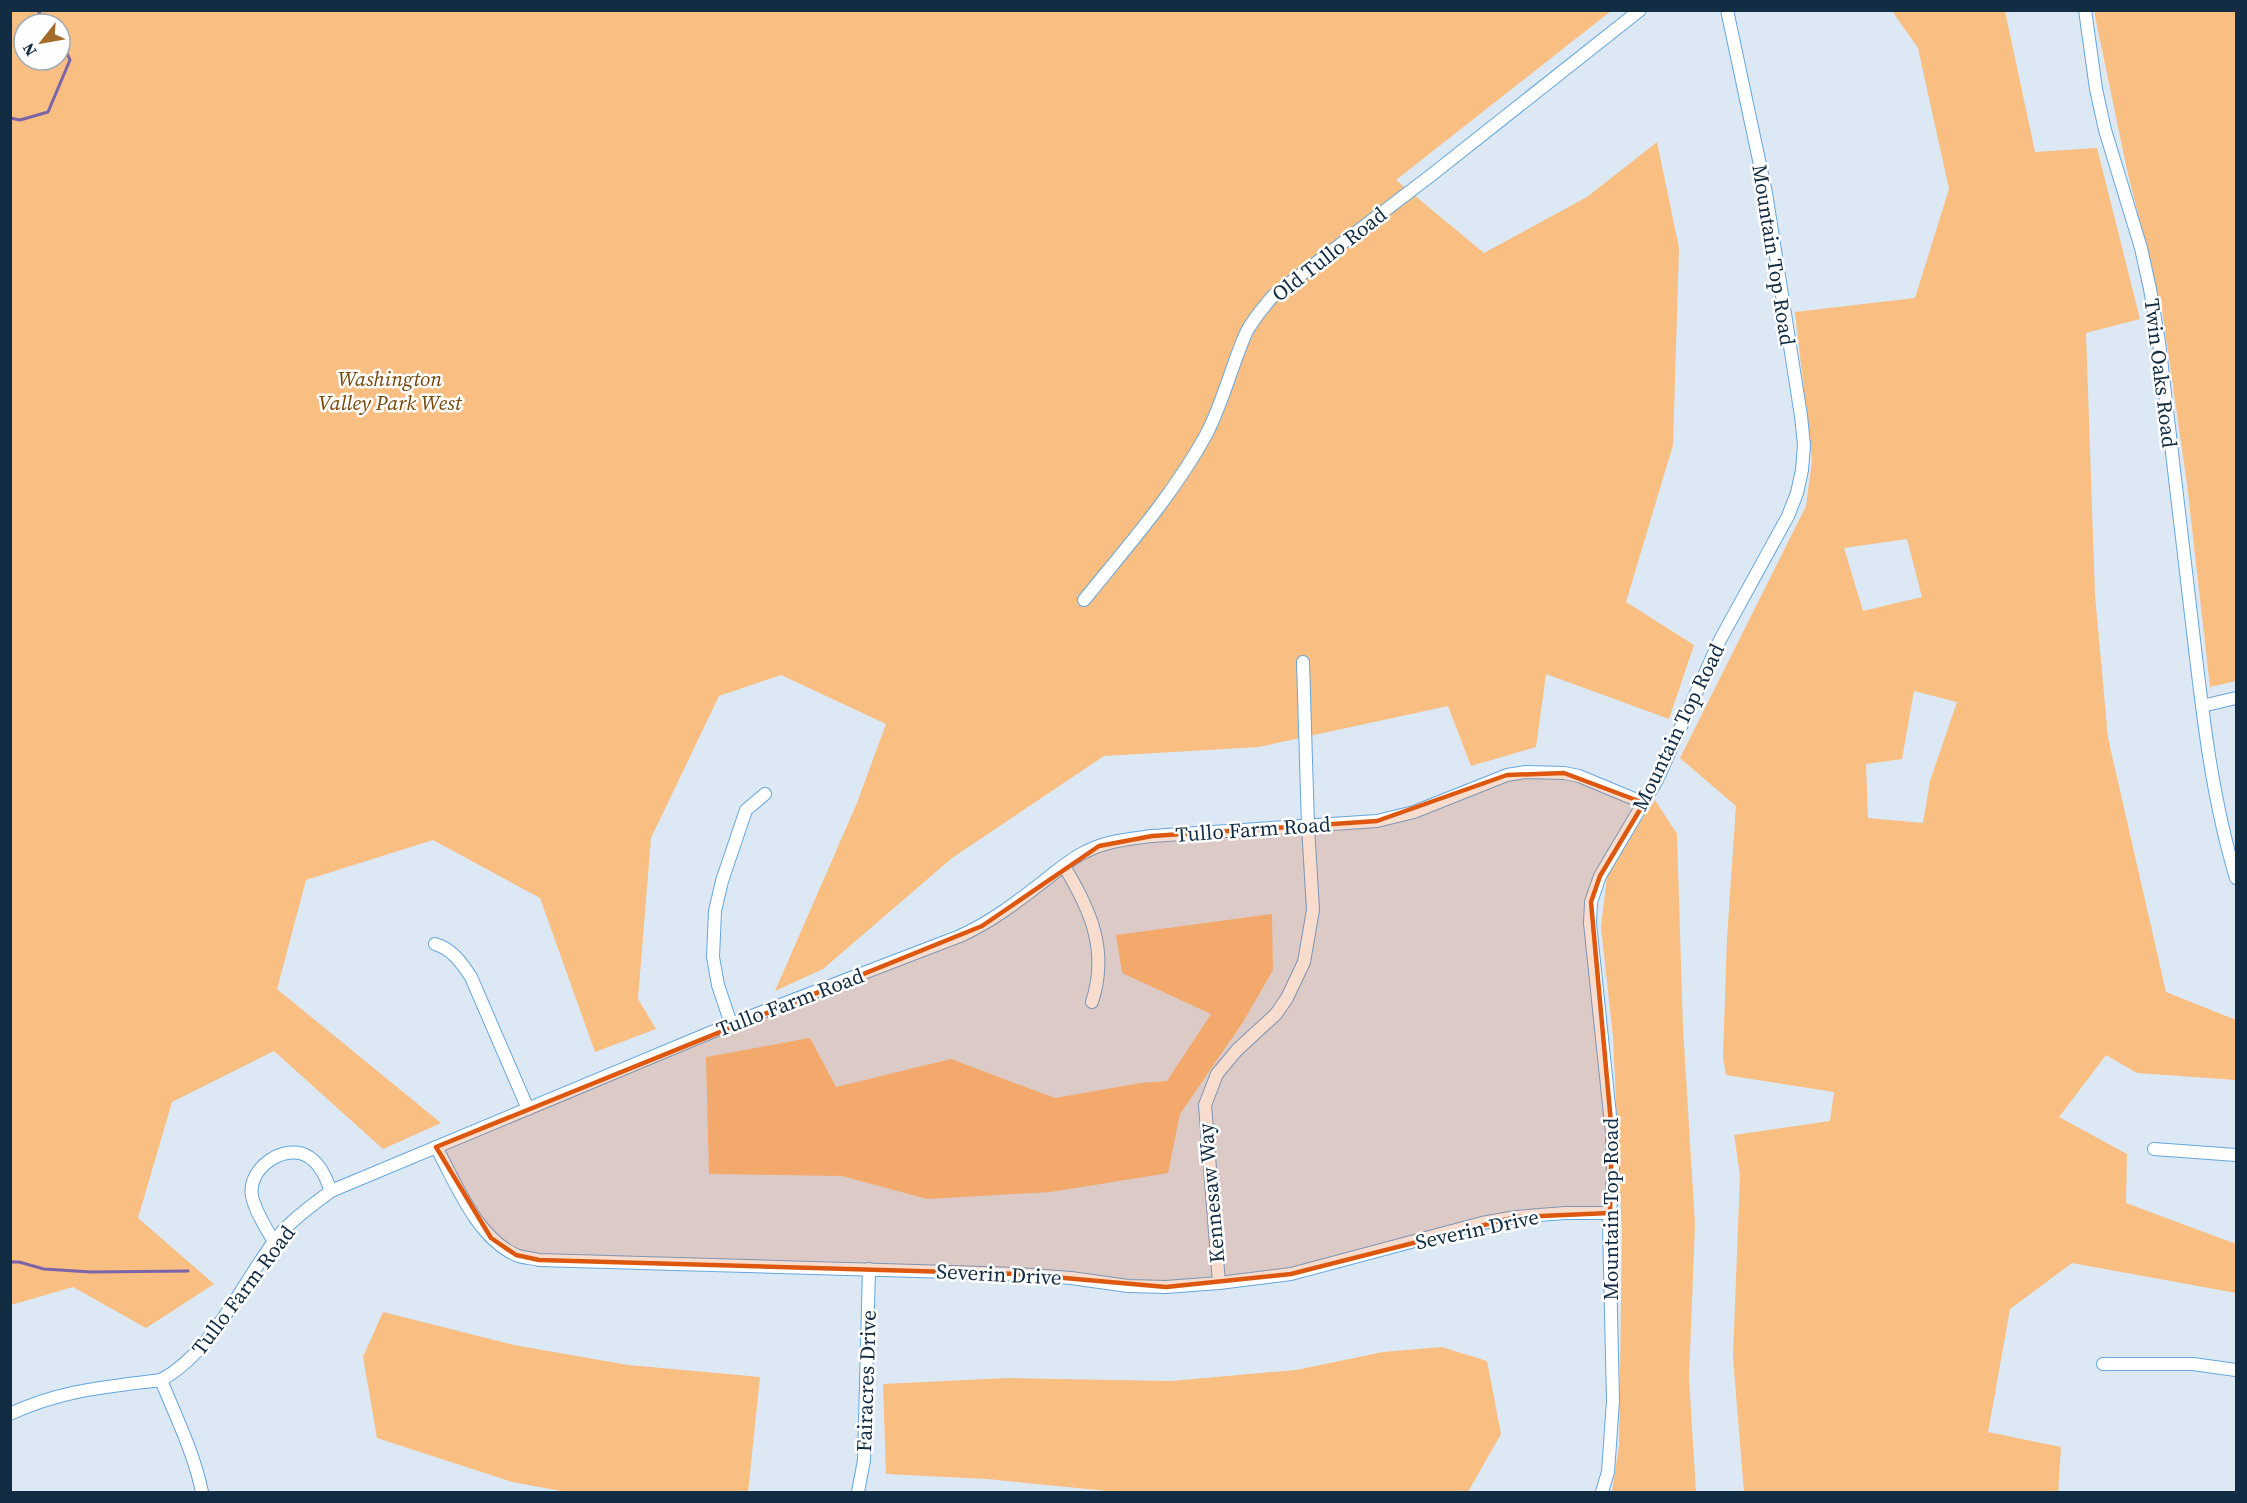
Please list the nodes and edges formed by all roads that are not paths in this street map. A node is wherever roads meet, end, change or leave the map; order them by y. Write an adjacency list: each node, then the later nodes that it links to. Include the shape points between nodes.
1 (1640, 10): 4 (street, Old Tullo Road, via 1273,296 1247,333 1214,419 1199,446 1163,501)
2 (1727, 10): 9 (street, Mountain Top Road, via 1766,193 1801,416 1802,470 1788,516 1720,640)
3 (2085, 10): 7 (street, Twin Oaks Road, via 2105,130 2141,248 2159,342)
4 (1084, 600)
5 (1303, 662): 10 (street, Kennesaw Way)
6 (2236, 698): 7 (street)
7 (2202, 706): 12 (street, Twin Oaks Road, via 2214,790)
8 (765, 794): 15 (street, via 746,810 715,911 713,957)
9 (1644, 803): 10 (street, Tullo Farm Road, via 1579,776 1526,772 1507,775 1414,812 1377,821); 21 (street, Mountain Top Road, via 1600,876 1591,902 1612,1134)
10 (1308, 826): 11 (street, Tullo Farm Road, via 1119,840 1084,852); 24 (street, Kennesaw Way, via 1313,910 1304,962 1276,1014 1217,1074 1205,1105)
11 (1064, 866): 14 (street, via 1086,902 1097,939 1099,970); 15 (street, Tullo Farm Road, via 982,926)
12 (2236, 878)
13 (435, 944): 16 (street, via 446,947 471,977)
14 (1092, 1002)
15 (731, 1024): 16 (street, Tullo Farm Road)
16 (528, 1109): 17 (street, Tullo Farm Road)
17 (436, 1147): 20 (street, Tullo Farm Road); 23 (street, Severin Drive, via 478,1223 491,1238 516,1255 539,1260)
18 (2154, 1149): 19 (street)
19 (2236, 1155)
20 (332, 1191): 22 (street, Tullo Farm Road); 22 (street, via 318,1164 300,1153 286,1152 263,1166 256,1176 252,1196)
21 (1610, 1213): 24 (street, Severin Drive, via 1516,1216 1291,1274); 31 (street, Mountain Top Road, via 1613,1401 1608,1472)
22 (274, 1242): 27 (street, Tullo Farm Road, via 203,1344 189,1361)
23 (869, 1269): 24 (street, Severin Drive, via 1019,1274 1128,1286); 30 (street, Fairacres Drive, via 864,1460)
24 (1219, 1283)
25 (2103, 1364): 26 (street, via 2193,1364)
26 (2236, 1370)
27 (161, 1380): 28 (street, Tullo Farm Road, via 68,1393); 29 (street, via 188,1445)
28 (10, 1414)
29 (202, 1492)
30 (858, 1492)
31 (1602, 1492)

